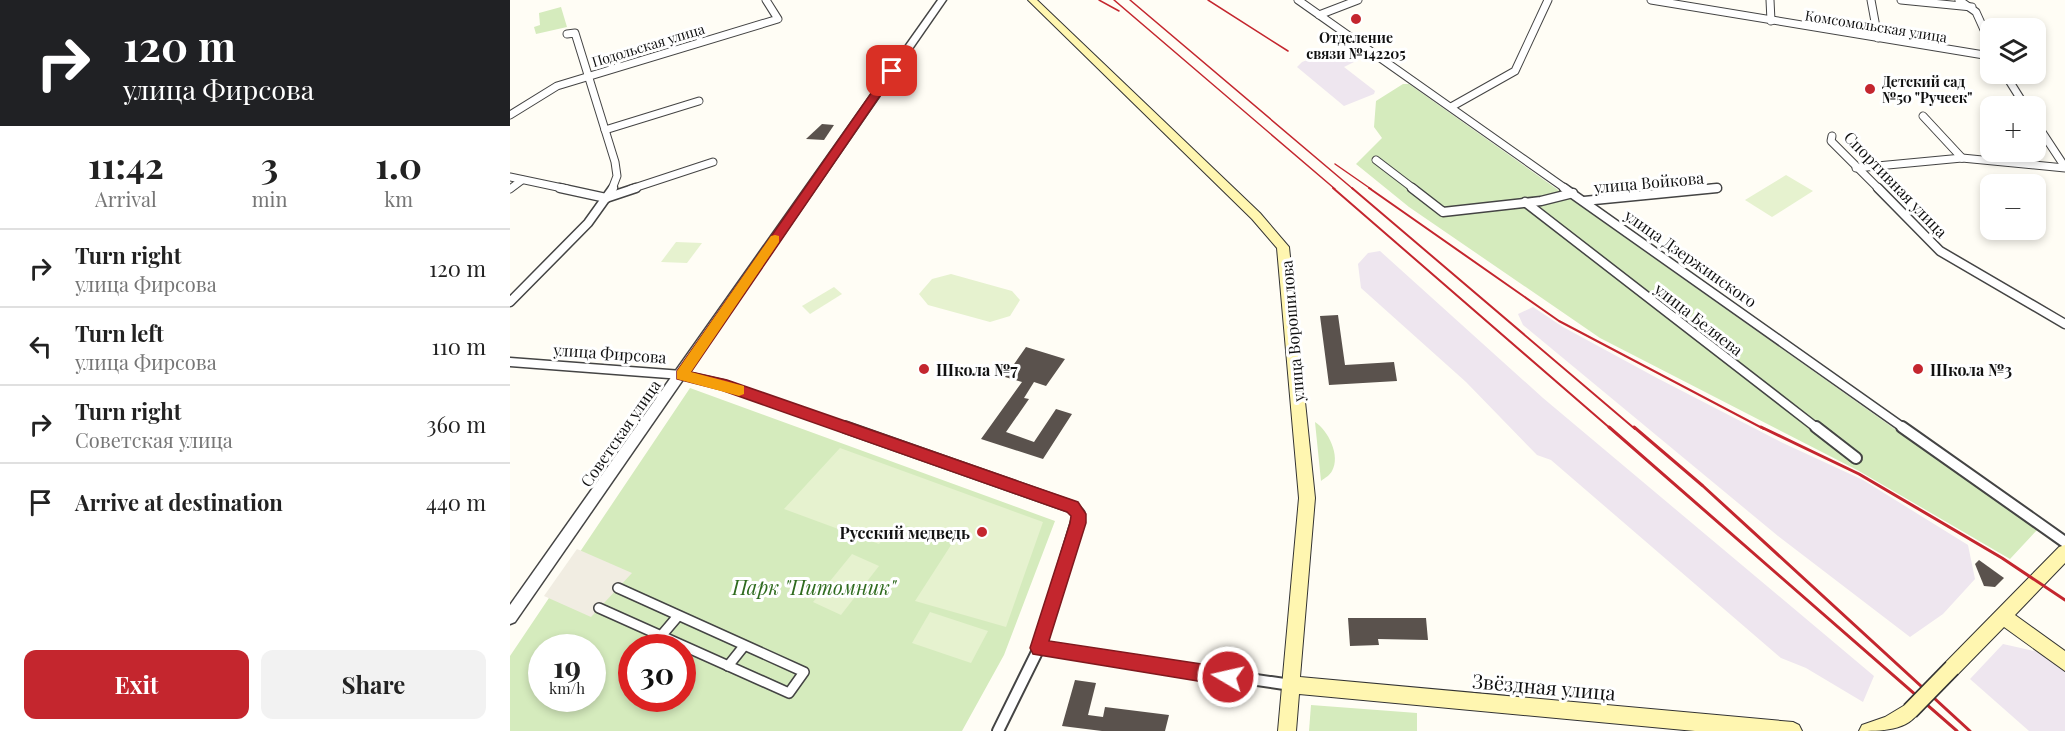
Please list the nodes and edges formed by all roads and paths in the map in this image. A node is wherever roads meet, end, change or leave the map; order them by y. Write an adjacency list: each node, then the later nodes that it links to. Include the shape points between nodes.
1 (766, 0): 20 (street, Подольская улица, via 778,19)
2 (942, 0): 44 (street, Советская улица)
3 (1032, 0): 60 (main road, улица Ворошилова, via 1256,216 1283,247 1307,498)
4 (1298, 0): 14 (street, улица Дзержинского)
5 (1358, 0): 12 (street)
6 (1548, 0): 22 (street, via 1515,71)
7 (1651, 0): 15 (street, Комсомольская улица)
8 (1770, 0): 15 (street)
9 (1871, 0): 18 (street)
10 (1901, 0): 13 (street)
11 (1959, 0): 13 (street)
12 (1346, 2): 14 (street)
13 (1972, 7): 16 (street)
14 (1319, 15): 22 (street, улица Дзержинского)
15 (1771, 21): 18 (street, Комсомольская улица)
16 (1980, 23)
17 (571, 33): 20 (street)
18 (1878, 38): 19 (street, Комсомольская улица)
19 (1980, 54)
20 (587, 76): 23 (street, Подольская улица, via 557,86); 25 (street)
21 (699, 102): 25 (street)
22 (1451, 107): 37 (street, улица Дзержинского)
23 (510, 115)
24 (1923, 116): 28 (street)
25 (604, 130): 38 (street, via 617,177)
26 (1832, 136): 32 (street, Спортивная улица)
27 (2046, 138): 31 (street)
28 (1962, 158): 31 (street); 32 (street)
29 (1376, 160): 40 (street, via 1440,211)
30 (713, 162): 38 (street)
31 (2065, 167)
32 (1856, 168): 42 (street, Спортивная улица, via 1940,251)
33 (510, 177): 34 (street)
34 (522, 180): 36 (street); 38 (street)
35 (1717, 188): 39 (street, улица Войкова)
36 (510, 189)
37 (1573, 193): 39 (street, улица Дзержинского); 40 (street)
38 (606, 198): 41 (street, via 590,220)
39 (1584, 201): 46 (street, улица Дзержинского)
40 (1525, 202): 45 (street, улица Беляева)
41 (510, 302)
42 (2065, 324)
43 (510, 362): 44 (street, улица Фирсова)
44 (681, 375): 52 (street, Советская улица); 56 (street, улица Фирсова, via 722,384 1072,507 1079,514 1078,523)
45 (1856, 458)
46 (2065, 542)
47 (2065, 552): 50 (main road)
48 (618, 588): 51 (street)
49 (599, 608): 53 (street)
50 (2003, 615): 58 (main road); 64 (main road, bridge, via 1910,711 1888,725)
51 (678, 616): 54 (street); 55 (street)
52 (510, 617)
53 (657, 634)
54 (663, 634)
55 (744, 646): 59 (street); 59 (street, via 804,672 789,693)
56 (1039, 648): 60 (street); 61 (street)
57 (696, 652): 59 (street)
58 (2065, 662)
59 (728, 666)
60 (1291, 685): 62 (main road, улица Ворошилова); 63 (main road, Звёздная улица)
61 (998, 731)
62 (1287, 731)
63 (1793, 731)
64 (1868, 731)

